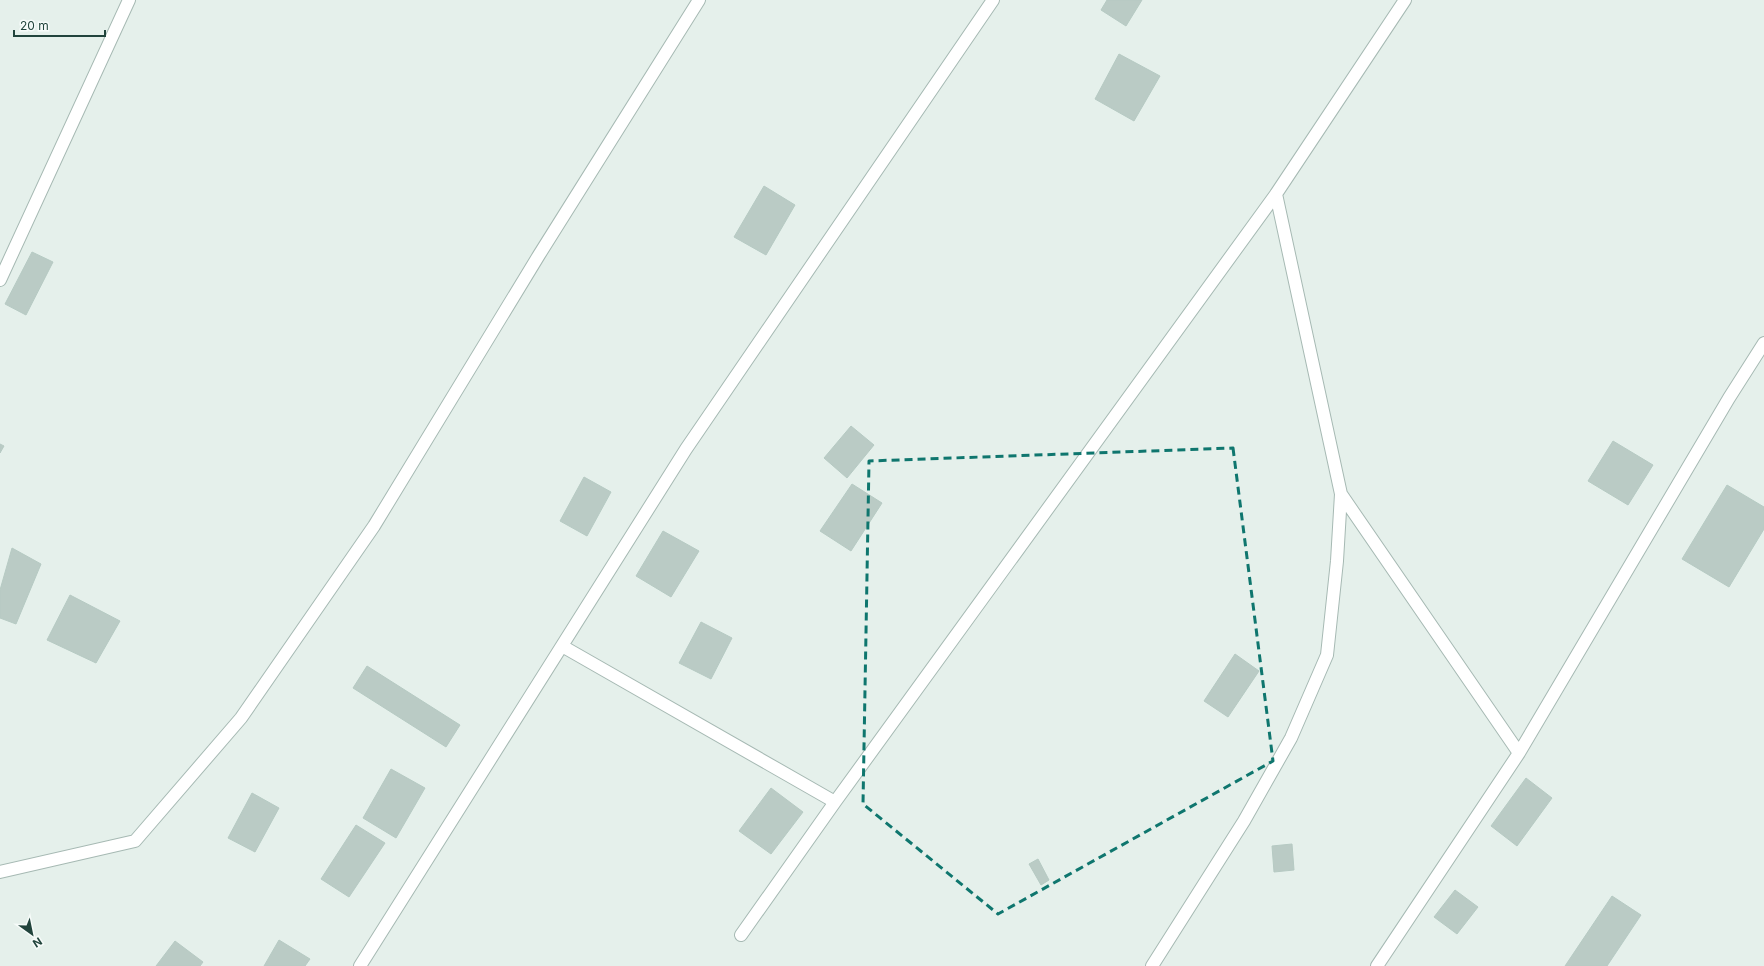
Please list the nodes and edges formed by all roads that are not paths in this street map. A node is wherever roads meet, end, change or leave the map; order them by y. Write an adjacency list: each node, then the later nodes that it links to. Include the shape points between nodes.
1 (129, 0): 6 (street)
2 (699, 0): 12 (street, via 539,255 374,526 241,718 135,841)
3 (993, 0): 9 (street, via 686,450)
4 (1405, 0): 5 (street)
5 (1276, 194): 8 (street); 11 (street)
6 (0, 280)
7 (1764, 343): 10 (street, via 1728,398)
8 (1341, 494): 10 (street); 15 (street, via 1327,655 1291,738 1260,793)
9 (562, 646): 11 (street); 14 (street)
10 (1519, 753): 16 (street)
11 (835, 802): 13 (street)
12 (0, 872)
13 (741, 935)
14 (360, 966)
15 (1152, 966)
16 (1377, 966)

